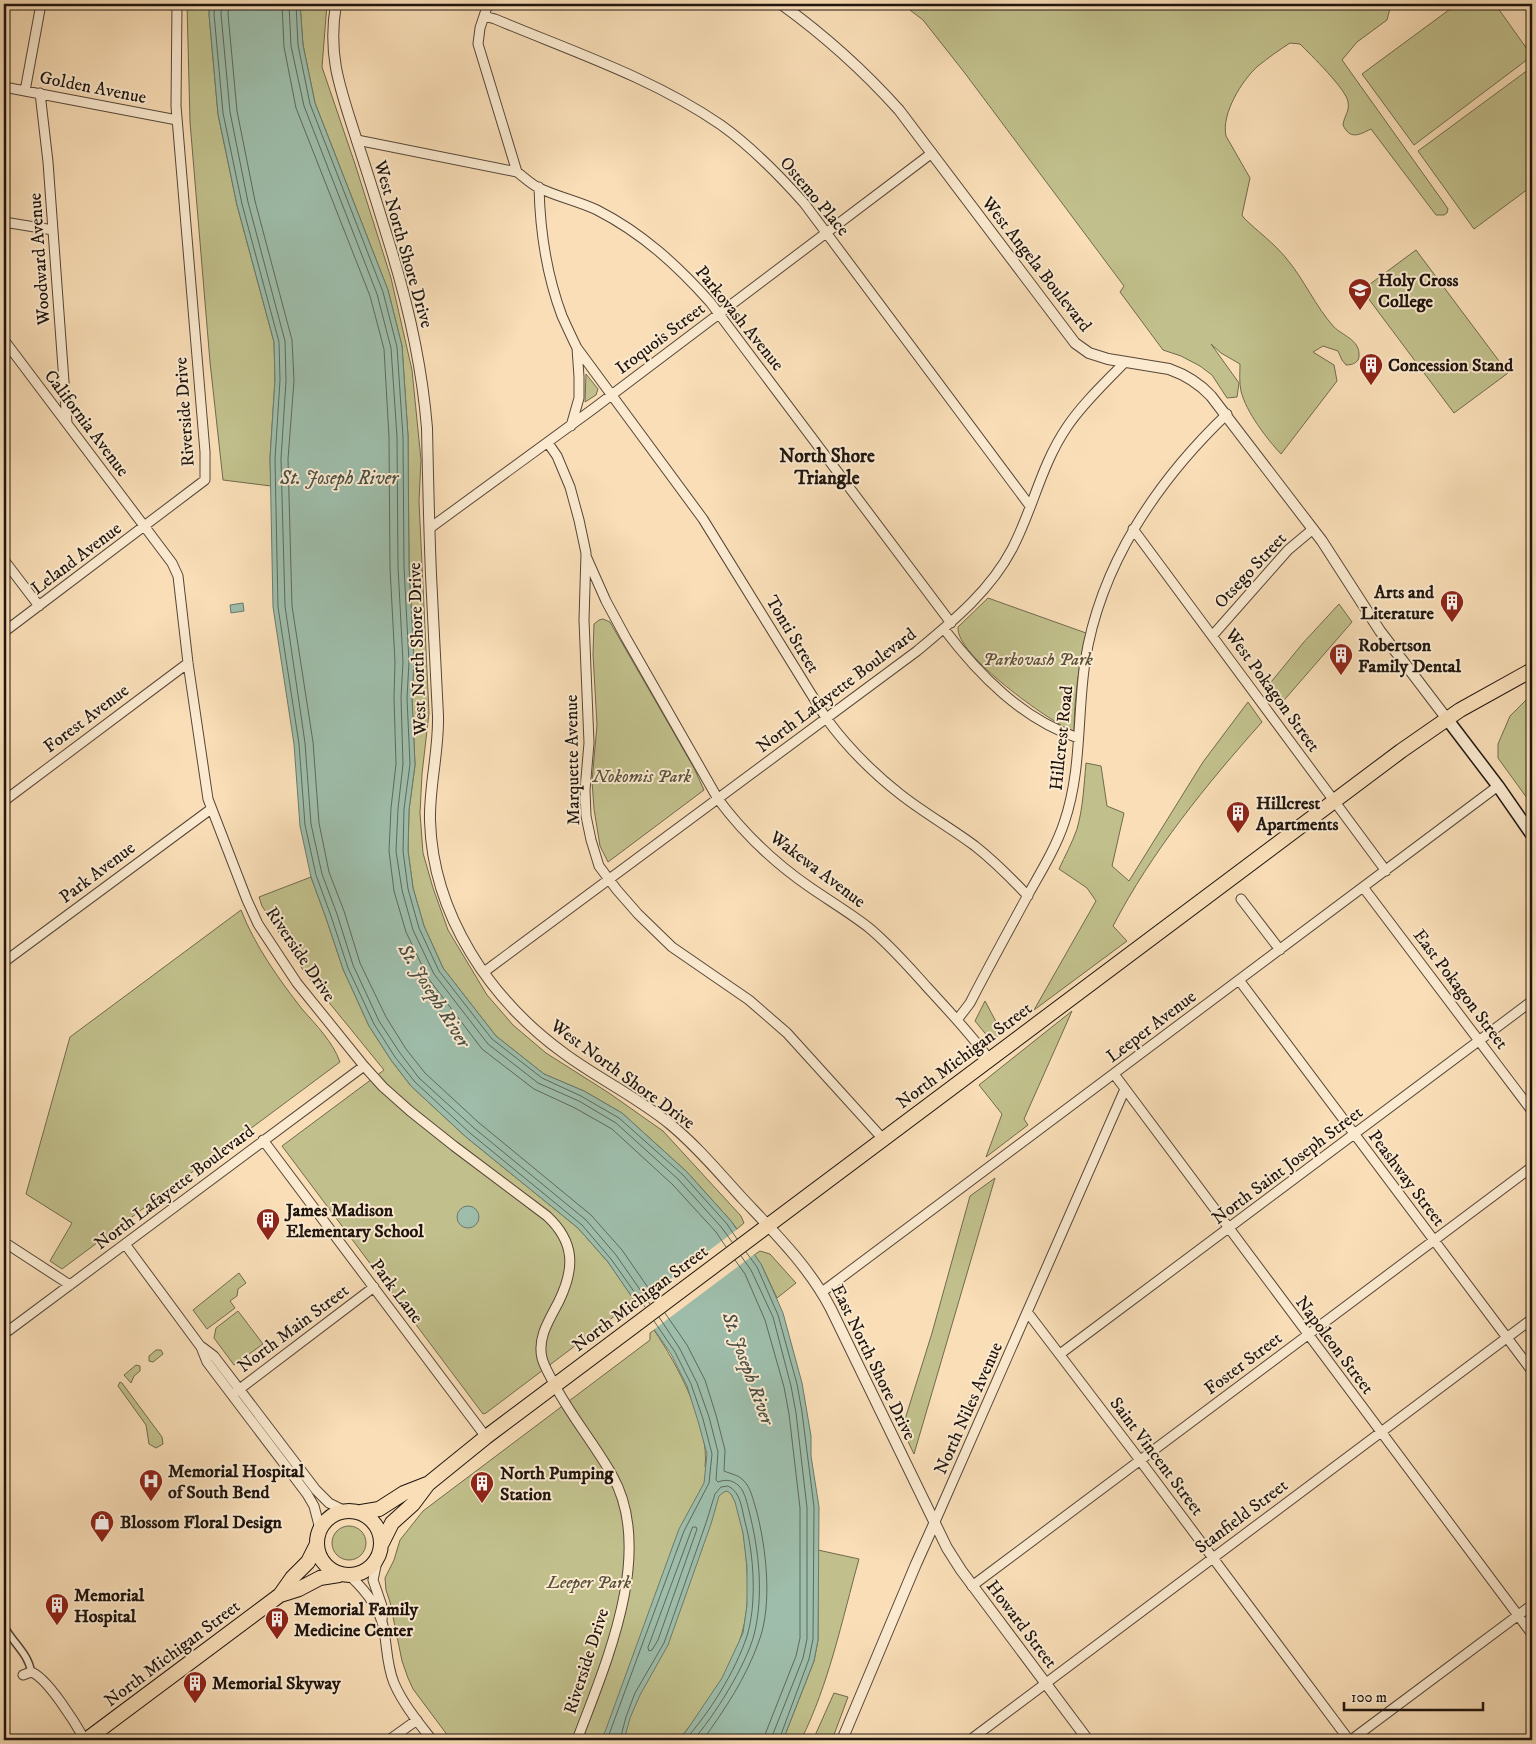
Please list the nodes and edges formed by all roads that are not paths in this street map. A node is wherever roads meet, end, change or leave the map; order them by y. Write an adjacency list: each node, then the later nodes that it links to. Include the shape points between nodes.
1 (41, 4): 8 (street)
2 (177, 4): 10 (street, Riverside Drive)
3 (336, 4): 11 (street, West North Shore Drive, via 332,40 335,67)
4 (488, 4): 6 (street)
5 (780, 4): 12 (street, West Angela Boulevard, via 832,43 878,86)
6 (484, 16): 13 (street, via 478,44); 17 (street, Ostemo Place, via 680,99 741,140 770,166)
7 (4, 87): 8 (street, Golden Avenue)
8 (25, 91): 9 (street, Golden Avenue)
9 (40, 94): 10 (street, Golden Avenue); 16 (street, Woodward Avenue)
10 (177, 120): 28 (street, Riverside Drive, via 205,480)
11 (357, 140): 13 (street, Parkovash Avenue); 29 (street, West North Shore Drive, via 400,277 414,337 426,418)
12 (932, 153): 17 (street, Iroquois Street); 21 (street, West Angela Boulevard, via 1069,338 1089,353)
13 (517, 172): 14 (street, Parkovash Avenue)
14 (539, 187): 18 (street, Parkovash Avenue, via 595,209 652,244); 20 (street, via 541,229 554,292)
15 (4, 222): 16 (street)
16 (53, 230): 24 (street, Woodward Avenue)
17 (827, 232): 18 (street, Iroquois Street); 27 (street, Ostemo Place)
18 (720, 314): 22 (street, Iroquois Street); 35 (street, Parkovash Avenue)
19 (4, 340): 24 (street, California Avenue)
20 (577, 348): 22 (street); 25 (street, via 578,398)
21 (1125, 362): 23 (street, West Angela Boulevard, via 1169,369 1191,378); 27 (street, North Lafayette Boulevard, via 1067,427 1041,475)
22 (611, 396): 25 (street, Iroquois Street); 40 (street, Tonti Street, via 703,519)
23 (1227, 414): 30 (street, Hillcrest Road, via 1165,483); 31 (street, West Angela Boulevard)
24 (68, 423): 28 (street, California Avenue)
25 (571, 426): 26 (street, Iroquois Street)
26 (548, 443): 29 (street, Iroquois Street); 32 (street, Marquette Avenue, via 570,487)
27 (1030, 506): 35 (street, North Lafayette Boulevard, via 1003,564 983,591)
28 (144, 527): 34 (street, Leland Avenue); 38 (street, Riverside Drive, via 178,576)
29 (430, 528): 56 (street, West North Shore Drive, via 438,720 431,789 431,843 437,873 455,925)
30 (1133, 529): 37 (street, West Pokagon Street); 42 (street, Hillcrest Road, via 1113,569 1090,635)
31 (1313, 529): 37 (street, Otsego Street, via 1288,550); 41 (street, West Angela Boulevard, via 1380,631)
32 (586, 553): 44 (street, Wakewa Avenue, via 606,601); 50 (street, Marquette Avenue, via 584,620 589,729 586,816 599,866)
33 (4, 560): 34 (street)
34 (39, 606): 36 (street, Leland Avenue)
35 (947, 626): 40 (street, North Lafayette Boulevard); 42 (street, Parkovash Avenue, via 966,658 1006,696 1056,730)
36 (4, 632)
37 (1213, 635): 46 (street, West Pokagon Street)
38 (188, 663): 45 (street, Forest Avenue); 47 (street, Riverside Drive)
39 (1532, 670): 41 (main road, North Michigan Street)
40 (826, 718): 44 (street, North Lafayette Boulevard); 52 (street, Tonti Street, via 872,771 900,795 976,848)
41 (1447, 719): 43 (main road); 46 (main road, North Michigan Street)
42 (1078, 738): 52 (street, Hillcrest Road, via 1074,789 1064,824)
43 (1498, 786): 48 (main road); 49 (street, Leeper Avenue)
44 (718, 799): 50 (street, North Lafayette Boulevard); 59 (street, Wakewa Avenue, via 770,856 885,942)
45 (4, 801)
46 (1334, 802): 49 (street, West Pokagon Street); 61 (main road, North Michigan Street)
47 (211, 809): 55 (street, Park Avenue); 62 (street, Riverside Drive, via 258,924 297,983)
48 (1532, 835)
49 (1386, 871): 51 (street, Leeper Avenue)
50 (609, 880): 56 (street, North Lafayette Boulevard); 67 (street, Marquette Avenue, via 672,947 749,1000 788,1033)
51 (1363, 888): 54 (street, Leeper Avenue); 60 (street, East Pokagon Street)
52 (1028, 896): 59 (street, Hillcrest Road, via 970,1003)
53 (1241, 899): 54 (street)
54 (1280, 950): 57 (street, Leeper Avenue)
55 (4, 962)
56 (484, 972): 70 (street, West North Shore Drive, via 526,1021 563,1052 670,1124)
57 (1239, 980): 63 (street, Leeper Avenue); 66 (street, Peashway Street)
58 (1532, 1001): 60 (street, North Saint Joseph Street)
59 (957, 1020): 61 (street, Wakewa Avenue)
60 (1479, 1040): 65 (street, East Pokagon Street); 66 (street, North Saint Joseph Street)
61 (989, 1059): 67 (main road, North Michigan Street)
62 (364, 1066): 68 (street, North Lafayette Boulevard); 86 (street, Riverside Drive, via 410,1111 547,1216 564,1235 568,1245 569,1270 545,1327 541,1347 542,1358)
63 (1114, 1074): 64 (street, Napoleon Street); 77 (street, Leeper Avenue)
64 (1125, 1089): 71 (street, Napoleon Street); 78 (street, North Niles Avenue)
65 (1532, 1110)
66 (1354, 1134): 71 (street, North Saint Joseph Street); 72 (street, Peashway Street)
67 (883, 1139): 70 (main road, North Michigan Street)
68 (263, 1140): 74 (street, North Lafayette Boulevard); 76 (street, Park Lane)
69 (1532, 1167): 72 (street, Foster Street)
70 (767, 1226): 77 (street, East North Shore Drive); 86 (main road, North Michigan Street)
71 (1228, 1229): 81 (street, Napoleon Street); 84 (street, North Saint Joseph Street)
72 (1434, 1241): 81 (street, Foster Street); 82 (street, Peashway Street)
73 (4, 1242): 75 (street)
74 (125, 1244): 75 (street, North Lafayette Boulevard); 83 (street)
75 (70, 1285): 80 (street, North Lafayette Boulevard)
76 (374, 1287): 87 (street, North Main Street); 90 (street, Park Lane)
77 (822, 1292): 95 (street, East North Shore Drive)
78 (1028, 1312): 84 (street, Saint Vincent Street); 95 (street, North Niles Avenue)
79 (1532, 1319): 82 (street, Stanfield Street)
80 (4, 1334)
81 (1308, 1335): 89 (street, Napoleon Street); 91 (street, Foster Street)
82 (1507, 1338): 85 (street, Peashway Street); 89 (street, Stanfield Street)
83 (201, 1347): 87 (street, via 214,1356); 88 (street, via 207,1362)
84 (1060, 1354): 91 (street, Saint Vincent Street)
85 (1532, 1371)
86 (555, 1386): 90 (main road, North Michigan Street); 115 (street, Riverside Drive, via 613,1477 621,1495 629,1536 626,1582 616,1628)
87 (240, 1388): 88 (street, North Main Street); 93 (street, via 316,1490 329,1503)
88 (232, 1395): 96 (street, via 307,1494)
89 (1380, 1432): 99 (street, Stanfield Street); 105 (street, Napoleon Street)
90 (486, 1437): 92 (main road, North Michigan Street)
91 (1140, 1460): 99 (street, Saint Vincent Street); 102 (street, Foster Street)
92 (428, 1484): 94 (main road, North Michigan Street, via 404,1493 379,1509); 97 (main road, North Michigan Street, via 392,1523)
93 (345, 1511): 94 (main road); 96 (main road, via 326,1520)
94 (361, 1512): 97 (main road, via 375,1524)
95 (934, 1524): 102 (street, Howard Street); 116 (street, North Niles Avenue)
96 (320, 1529): 98 (main road)
97 (382, 1543): 100 (main road)
98 (316, 1546): 101 (main road, via 324,1562); 103 (main road, North Michigan Street, via 308,1562)
99 (1212, 1558): 110 (street, Stanfield Street); 119 (street, Saint Vincent Street)
100 (377, 1561): 101 (main road, via 364,1572); 106 (street, via 373,1580 383,1609)
101 (344, 1575): 103 (main road, North Michigan Street, via 320,1578); 106 (street, via 371,1599)
102 (972, 1586): 110 (street, Howard Street)
103 (280, 1594): 112 (main road, North Michigan Street)
104 (1532, 1605): 105 (street)
105 (1518, 1615): 108 (street, Napoleon Street); 119 (street)
106 (382, 1620): 111 (street, via 394,1684)
107 (4, 1626): 109 (street, via 30,1665)
108 (1532, 1634)
109 (27, 1674): 112 (street, via 40,1677)
110 (1046, 1683): 117 (street, Stanfield Street); 118 (street, Howard Street)
111 (416, 1720): 113 (street); 114 (street)
112 (86, 1740)
113 (389, 1740)
114 (432, 1740)
115 (577, 1740)
116 (842, 1740)
117 (970, 1740)
118 (1088, 1740)
119 (1350, 1740)

